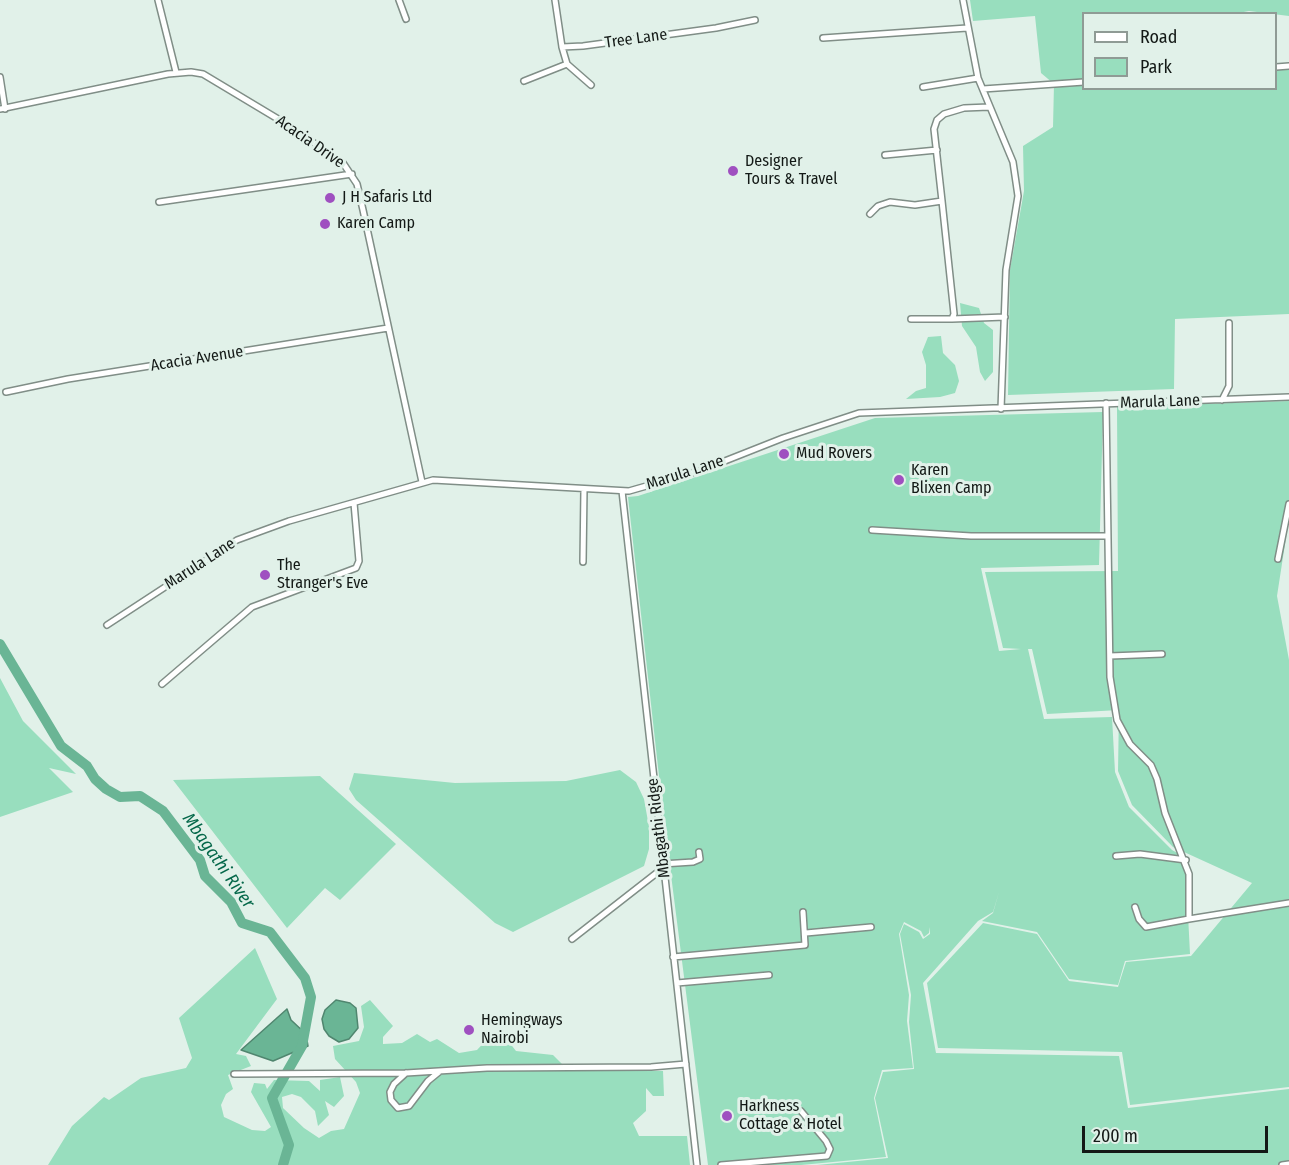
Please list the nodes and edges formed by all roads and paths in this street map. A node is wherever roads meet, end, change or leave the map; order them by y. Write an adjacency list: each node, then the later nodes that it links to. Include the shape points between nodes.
1 (158, 0): 11 (street)
2 (399, 0): 5 (street)
3 (555, 0): 9 (street)
4 (963, 0): 7 (street)
5 (406, 19)
6 (755, 20): 9 (street, Tree Lane)
7 (967, 28): 8 (street); 13 (street)
8 (823, 38)
9 (562, 46): 10 (street)
10 (567, 64): 14 (street); 16 (street)
11 (176, 72): 20 (street, Acacia Drive); 23 (street, Acacia Drive, via 203,74 288,125 343,163)
12 (0, 77): 20 (street)
13 (978, 78): 17 (street); 18 (street)
14 (524, 81)
15 (1082, 82): 18 (street)
16 (591, 86)
17 (922, 87)
18 (983, 89): 19 (street)
19 (989, 107): 21 (street, via 944,114 934,129); 27 (street, via 1012,162 1018,196 1006,270)
20 (2, 109)
21 (937, 150): 22 (street); 24 (street)
22 (885, 155)
23 (352, 174): 25 (street); 31 (street, Acacia Drive)
24 (942, 201): 26 (street, via 915,205 890,202); 28 (street, via 954,314)
25 (159, 202)
26 (870, 214)
27 (1005, 317): 28 (street); 36 (street)
28 (951, 319): 29 (street)
29 (911, 320)
30 (1230, 323): 34 (street, via 1229,386)
31 (388, 328): 32 (street, Acacia Avenue); 37 (street, Acacia Drive)
32 (6, 392)
33 (1289, 397): 34 (street, Marula Lane)
34 (1222, 400): 35 (street, Marula Lane)
35 (1106, 403): 36 (street, Marula Lane); 43 (street)
36 (1001, 409): 39 (street, Marula Lane, via 859,413 702,470)
37 (422, 482): 38 (street, Marula Lane, via 441,479); 40 (street, Marula Lane)
38 (584, 489): 39 (street, Marula Lane); 45 (street)
39 (622, 491): 53 (street, Mbagathi Ridge)
40 (354, 503): 46 (street, Marula Lane, via 271,526 237,540); 49 (street, via 359,561 356,568 252,607)
41 (1289, 504): 44 (street)
42 (872, 530): 43 (street, via 971,536)
43 (1107, 536): 48 (street)
44 (1278, 559)
45 (583, 562)
46 (107, 625)
47 (1162, 654): 48 (street)
48 (1110, 656): 52 (street, via 1117,720 1130,744 1151,765 1165,813)
49 (162, 684)
50 (699, 852): 53 (street, via 700,859 693,862)
51 (1116, 856): 52 (street, via 1140,854)
52 (1186, 860): 57 (street, via 1190,874)
53 (663, 866): 60 (street); 61 (street, Mbagathi Ridge)
54 (1289, 903): 57 (street)
55 (1135, 907): 57 (street, via 1146,927)
56 (803, 912): 59 (street)
57 (1190, 919)
58 (871, 927): 59 (street)
59 (806, 933): 61 (street, via 805,945)
60 (573, 939)
61 (673, 957): 63 (street, Mbagathi Ridge)
62 (769, 975): 63 (street)
63 (677, 983): 64 (street, Mbagathi Ridge)
64 (686, 1064): 65 (street); 70 (street, Mbagathi Ridge)
65 (440, 1071): 66 (street); 66 (street, via 409,1106 398,1107 390,1092)
66 (406, 1073): 67 (street)
67 (234, 1074)
68 (801, 1111): 71 (street, via 826,1142 830,1149 827,1156)
69 (1289, 1164): 72 (street)
70 (697, 1165)
71 (721, 1165)
72 (1282, 1165)

